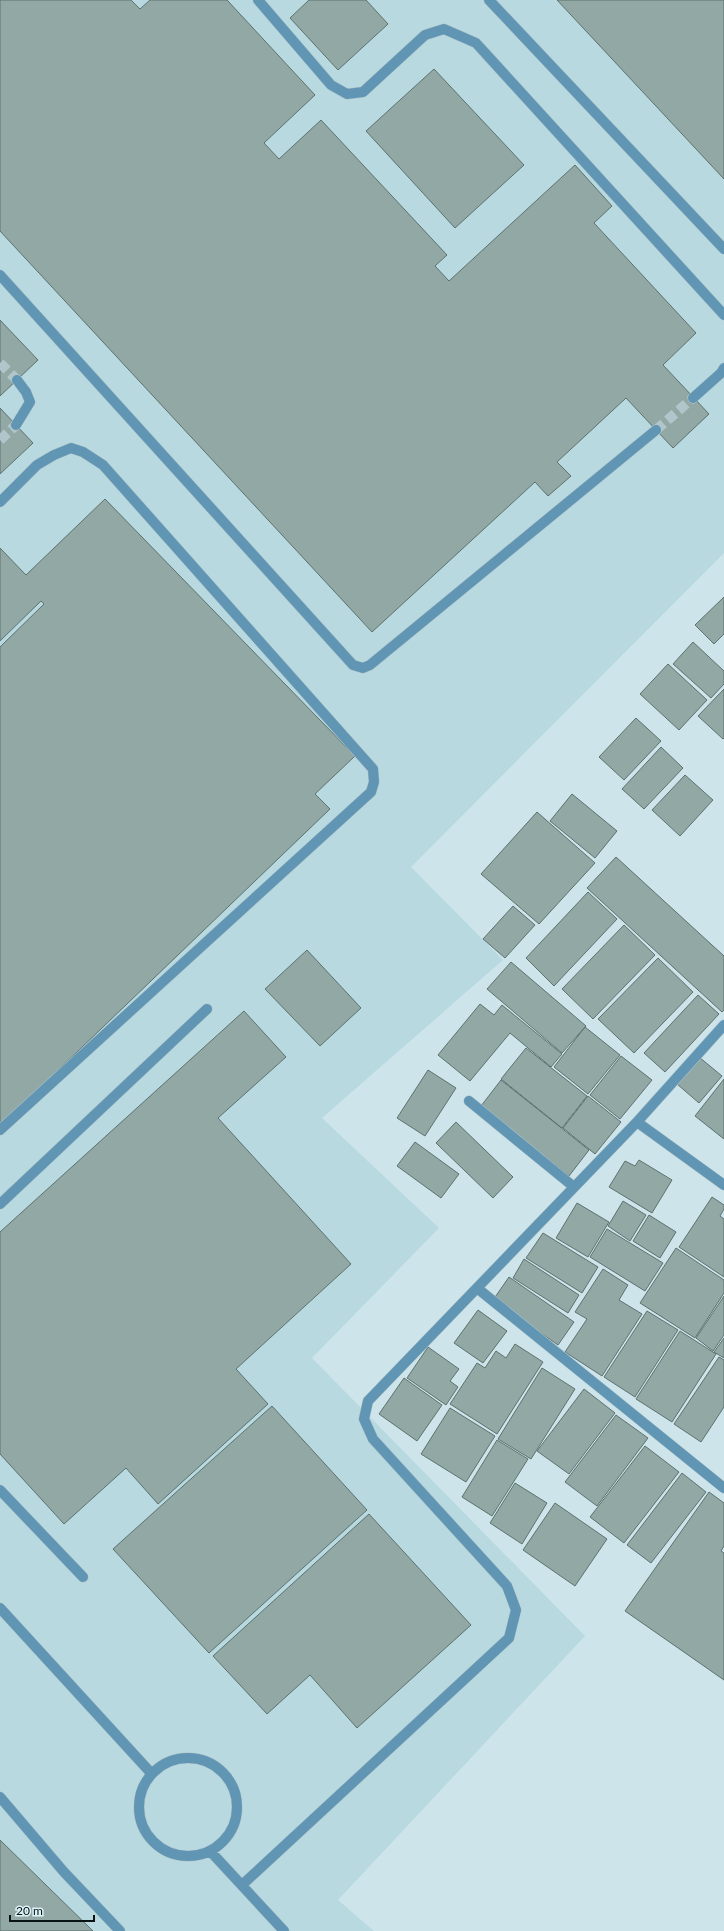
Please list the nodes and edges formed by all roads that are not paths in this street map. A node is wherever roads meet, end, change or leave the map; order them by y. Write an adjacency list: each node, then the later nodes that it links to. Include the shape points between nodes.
1 (258, 0): 5 (street, via 331,85 347,94 363,92 425,35 444,28 476,43)
2 (489, 0): 3 (street)
3 (724, 249)
4 (0, 275): 10 (street, via 353,665 362,668 370,665)
5 (724, 315)
6 (724, 368): 8 (street)
7 (17, 380): 9 (street, via 30,402)
8 (693, 398)
9 (16, 425)
10 (656, 430)
11 (0, 502): 16 (street, via 37,465 71,448 83,452 103,465 373,769 374,782 371,792)
12 (207, 1009): 19 (street)
13 (724, 1025): 15 (street)
14 (469, 1101): 18 (street)
15 (637, 1122): 17 (street); 18 (street)
16 (0, 1130)
17 (724, 1185)
18 (574, 1187): 20 (street)
19 (0, 1204)
20 (477, 1288): 21 (street); 28 (street, via 368,1401 364,1419 373,1439 507,1586 516,1610 509,1638)
21 (724, 1488)
22 (0, 1490): 23 (street)
23 (83, 1577)
24 (0, 1608): 25 (street)
25 (151, 1773): 27 (street, via 140,1792 139,1802 146,1832 158,1845 186,1857); 27 (street, via 168,1760 183,1757 201,1760 218,1767 230,1783 236,1797 237,1815 230,1833)
26 (0, 1797): 29 (street, via 64,1872)
27 (211, 1852): 28 (street)
28 (242, 1885): 30 (street)
29 (120, 1931)
30 (284, 1931)

